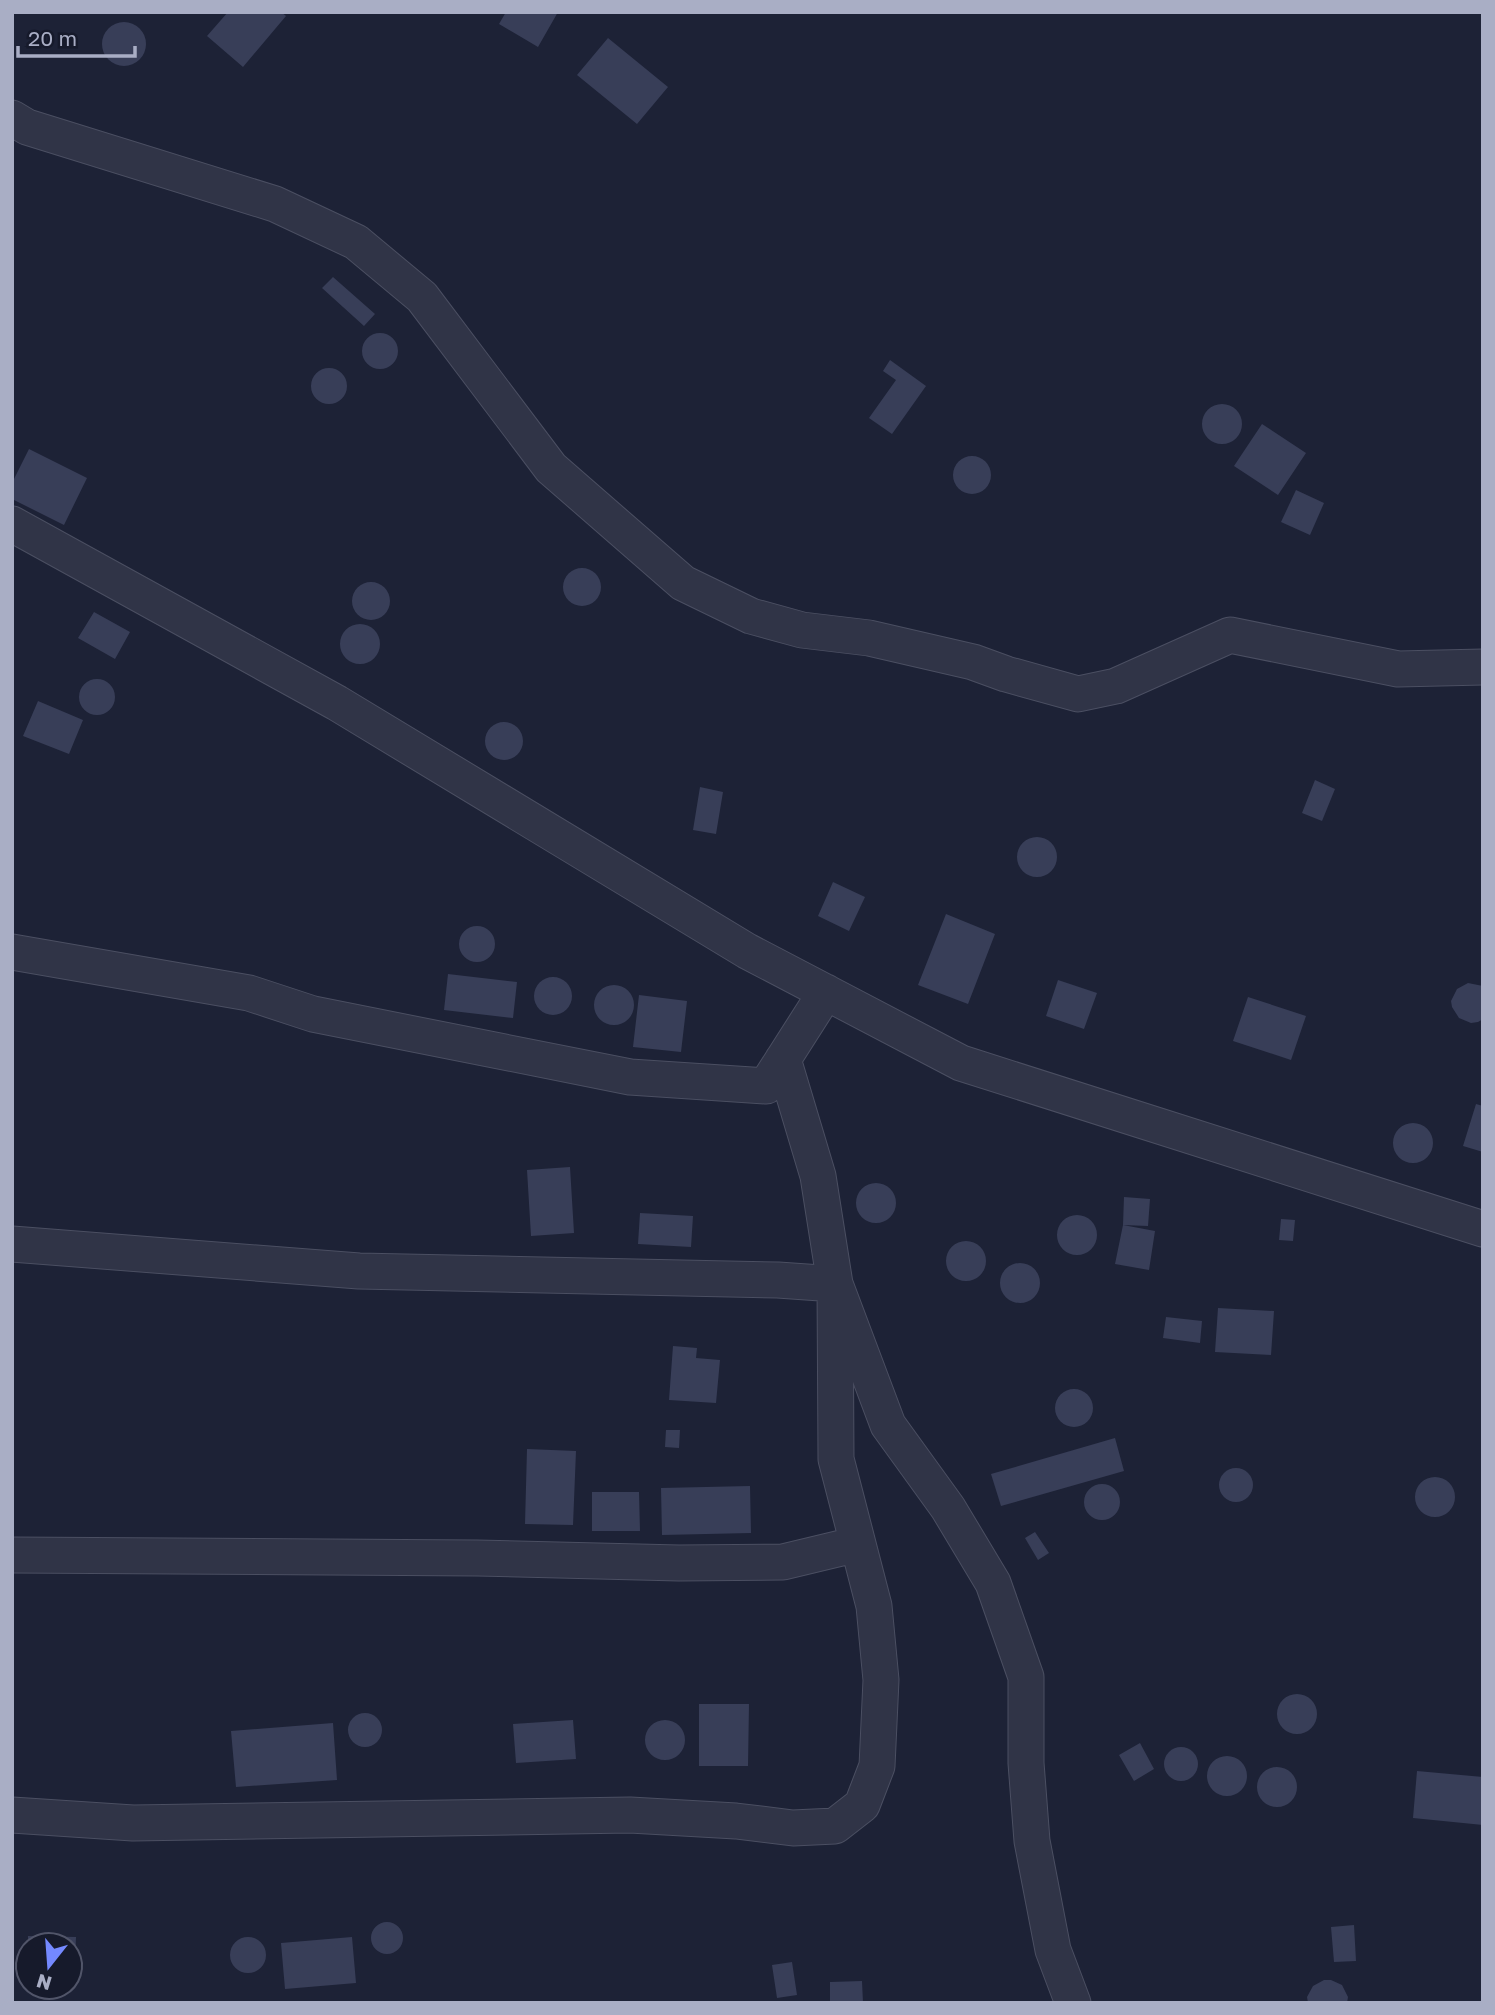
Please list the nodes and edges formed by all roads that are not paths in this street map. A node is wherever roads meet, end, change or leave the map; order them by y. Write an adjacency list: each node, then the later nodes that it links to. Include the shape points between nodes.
1 (12, 118): 3 (street, via 27,127 275,204 356,242 422,297 551,468 683,583 751,616 802,630 869,638 1078,694 1116,686 1230,635 1398,669)
2 (12, 524): 5 (street, via 337,703 747,951)
3 (1483, 667)
4 (12, 952): 6 (street, via 248,993 313,1014 630,1077 766,1086)
5 (827, 992): 6 (street); 7 (street, via 961,1063)
6 (783, 1059): 9 (street, via 818,1176)
7 (1483, 1230)
8 (12, 1244): 9 (street, via 359,1271)
9 (835, 1284): 10 (street, via 836,1459); 13 (street, via 888,1425 948,1508 993,1583 1026,1678 1032,1841 1053,1950)
10 (858, 1544): 11 (street, via 783,1562); 12 (street, via 874,1606 881,1680 877,1766 862,1805 835,1826 793,1828 630,1815 133,1823)
11 (12, 1555)
12 (12, 1815)
13 (1073, 2003)

